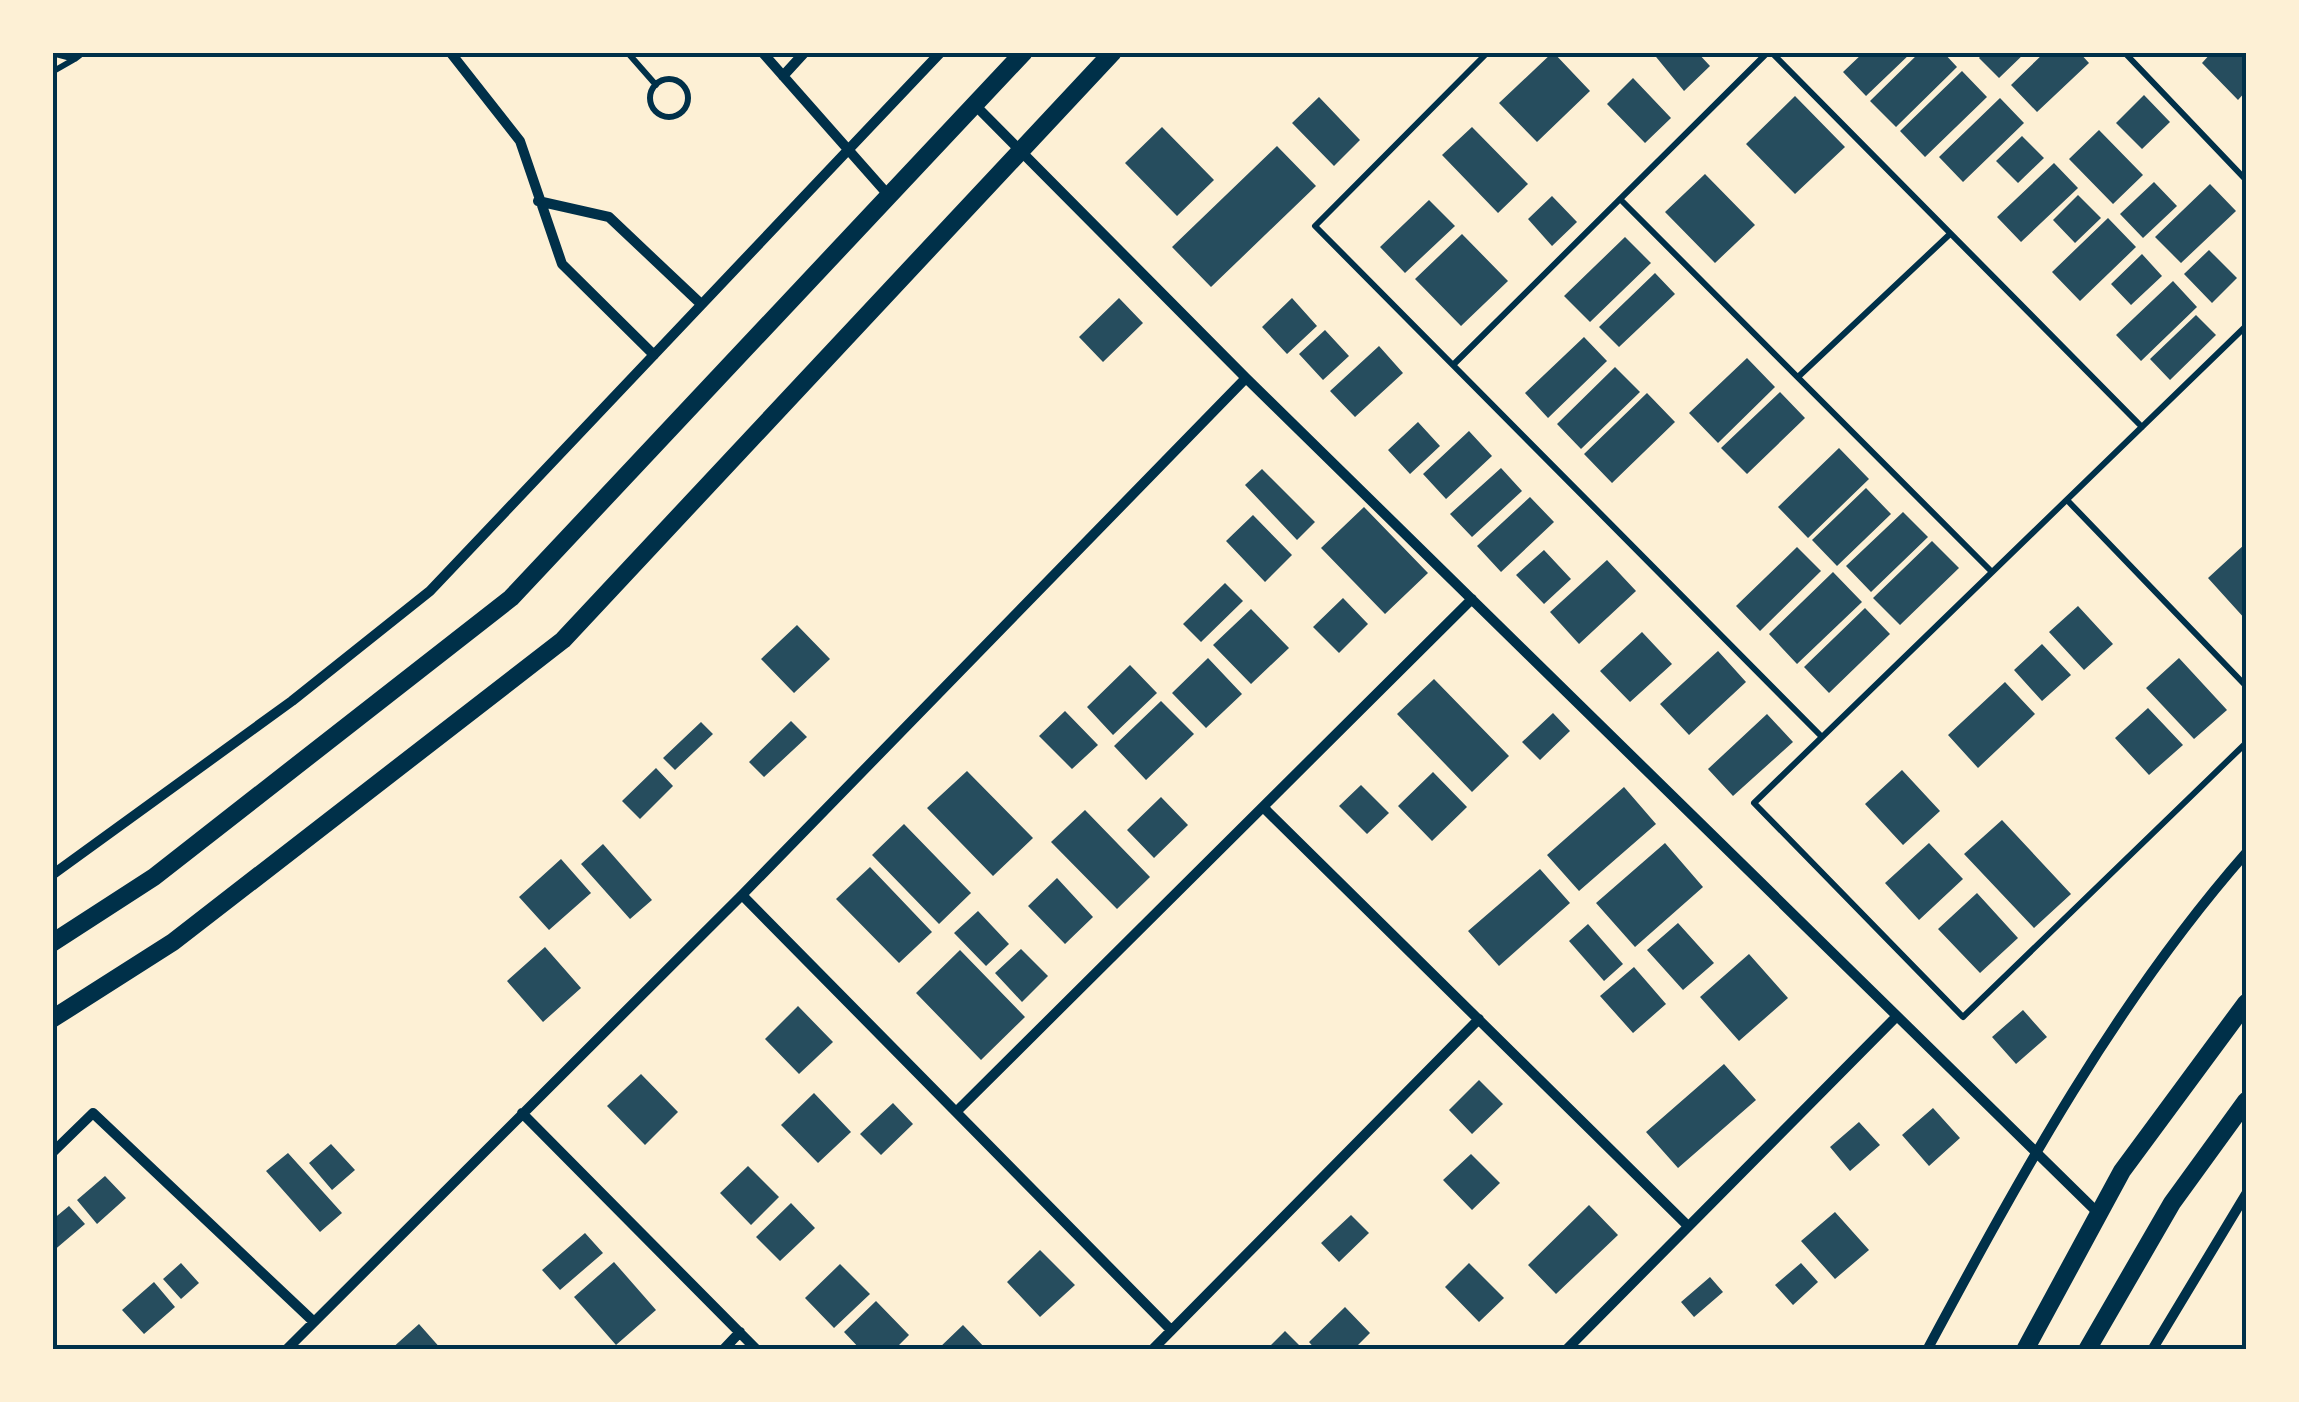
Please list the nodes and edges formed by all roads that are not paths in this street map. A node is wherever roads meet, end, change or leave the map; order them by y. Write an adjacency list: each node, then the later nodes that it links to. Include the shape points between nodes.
1 (450, 52): 17 (street, via 520,141)
2 (762, 52): 10 (street)
3 (805, 52): 10 (street)
4 (942, 52): 12 (street)
5 (1024, 52): 11 (street)
6 (1113, 52): 13 (street)
7 (1488, 52): 22 (lane, via 1315,226)
8 (1770, 52): 16 (lane); 18 (lane)
9 (2124, 52): 14 (lane)
10 (783, 76): 12 (street)
11 (975, 104): 13 (street); 15 (street)
12 (848, 150): 15 (street); 19 (street)
13 (1021, 150): 24 (street); 39 (street, via 564,640 173,942)
14 (2246, 180)
15 (890, 196): 36 (street, via 511,598 154,877)
16 (1620, 199): 22 (lane); 23 (lane)
17 (538, 201): 19 (street, via 609,218); 21 (street, via 562,264)
18 (1950, 234): 23 (lane); 25 (lane)
19 (701, 304): 21 (street)
20 (2246, 326): 25 (lane)
21 (654, 355): 34 (street, via 430,591 292,701)
22 (1453, 365): 30 (lane)
23 (1798, 377): 27 (lane)
24 (1246, 378): 28 (street); 35 (street)
25 (2142, 428): 26 (lane)
26 (2067, 500): 27 (lane); 29 (lane)
27 (1992, 572): 30 (lane)
28 (1472, 599): 32 (street); 38 (street)
29 (2246, 686)
30 (1822, 737): 31 (lane, via 1754,803 1964,1017)
31 (2246, 743)
32 (1264, 807): 40 (street); 42 (street)
33 (2246, 853): 44 (street)
34 (52, 874)
35 (742, 895): 42 (street); 43 (street)
36 (52, 943)
37 (2246, 1003): 47 (street, via 2122,1171)
38 (1897, 1016): 44 (street); 48 (street)
39 (52, 1019)
40 (1479, 1019): 48 (street); 50 (street)
41 (2246, 1101): 59 (street, via 2172,1203)
42 (956, 1112): 50 (street)
43 (522, 1113): 49 (street); 51 (street)
44 (2034, 1150): 47 (street); 57 (street)
45 (52, 1153): 49 (street, via 93,1113)
46 (2246, 1194): 60 (street)
47 (2099, 1214): 58 (street)
48 (1688, 1226): 56 (street)
49 (314, 1322): 52 (street)
50 (1171, 1330): 55 (street)
51 (740, 1332): 53 (street); 54 (street)
52 (286, 1350)
53 (723, 1350)
54 (758, 1350)
55 (1152, 1350)
56 (1566, 1350)
57 (1927, 1350)
58 (2024, 1350)
59 (2087, 1350)
60 (2152, 1350)

